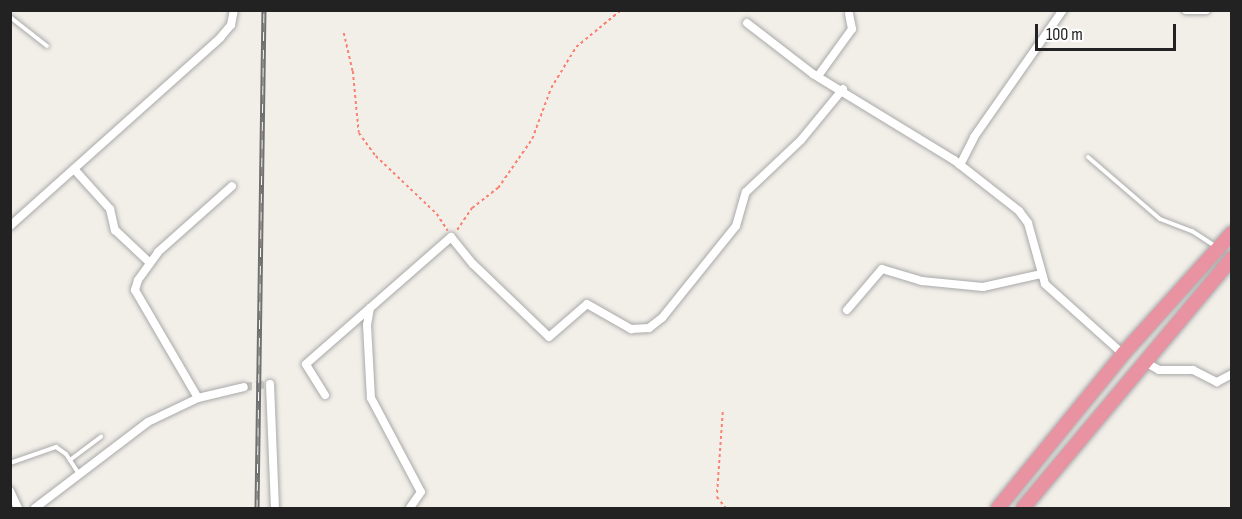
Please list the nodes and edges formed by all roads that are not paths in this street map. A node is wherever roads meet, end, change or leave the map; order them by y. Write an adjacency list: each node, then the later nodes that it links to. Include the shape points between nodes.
1 (234, 10): 13 (street, via 228,30)
2 (1063, 10): 12 (street, via 974,137)
3 (1186, 10): 4 (street)
4 (1206, 10)
5 (849, 14): 9 (street, via 852,29)
6 (10, 17): 8 (lane)
7 (747, 23): 9 (street)
8 (47, 46)
9 (818, 76): 10 (street)
10 (843, 89): 12 (street); 21 (street, via 801,140 746,192 736,226 662,318 649,328 631,329 587,304 549,337 473,264 452,237)
11 (1088, 157): 17 (lane, via 1160,219 1192,231)
12 (960, 165): 20 (street, via 1026,218)
13 (74, 169): 15 (street); 18 (street, via 110,209 115,230)
14 (232, 186): 18 (street)
15 (10, 226)
16 (1232, 232): 17 (highway)
17 (1218, 248): 23 (highway)
18 (150, 263): 29 (street, via 138,280 135,295)
19 (1230, 265): 24 (highway)
20 (1041, 274): 22 (street, via 983,287 922,281 882,268); 23 (street, via 1050,290)
21 (370, 308): 28 (street, via 306,364); 38 (street, via 370,398 421,492)
22 (847, 310)
23 (1123, 354): 39 (highway)
24 (1143, 361): 25 (street, via 1159,370 1193,370 1217,382); 40 (highway)
25 (1232, 374)
26 (270, 384): 37 (street)
27 (244, 387): 29 (street)
28 (325, 395)
29 (198, 398): 33 (street, via 148,422)
30 (101, 437): 31 (lane)
31 (70, 460): 32 (lane, via 62,450 52,447); 33 (lane)
32 (10, 463)
33 (79, 474): 36 (street)
34 (10, 491): 35 (street)
35 (18, 508)
36 (35, 508)
37 (274, 508)
38 (410, 508)
39 (998, 508)
40 (1023, 508)

